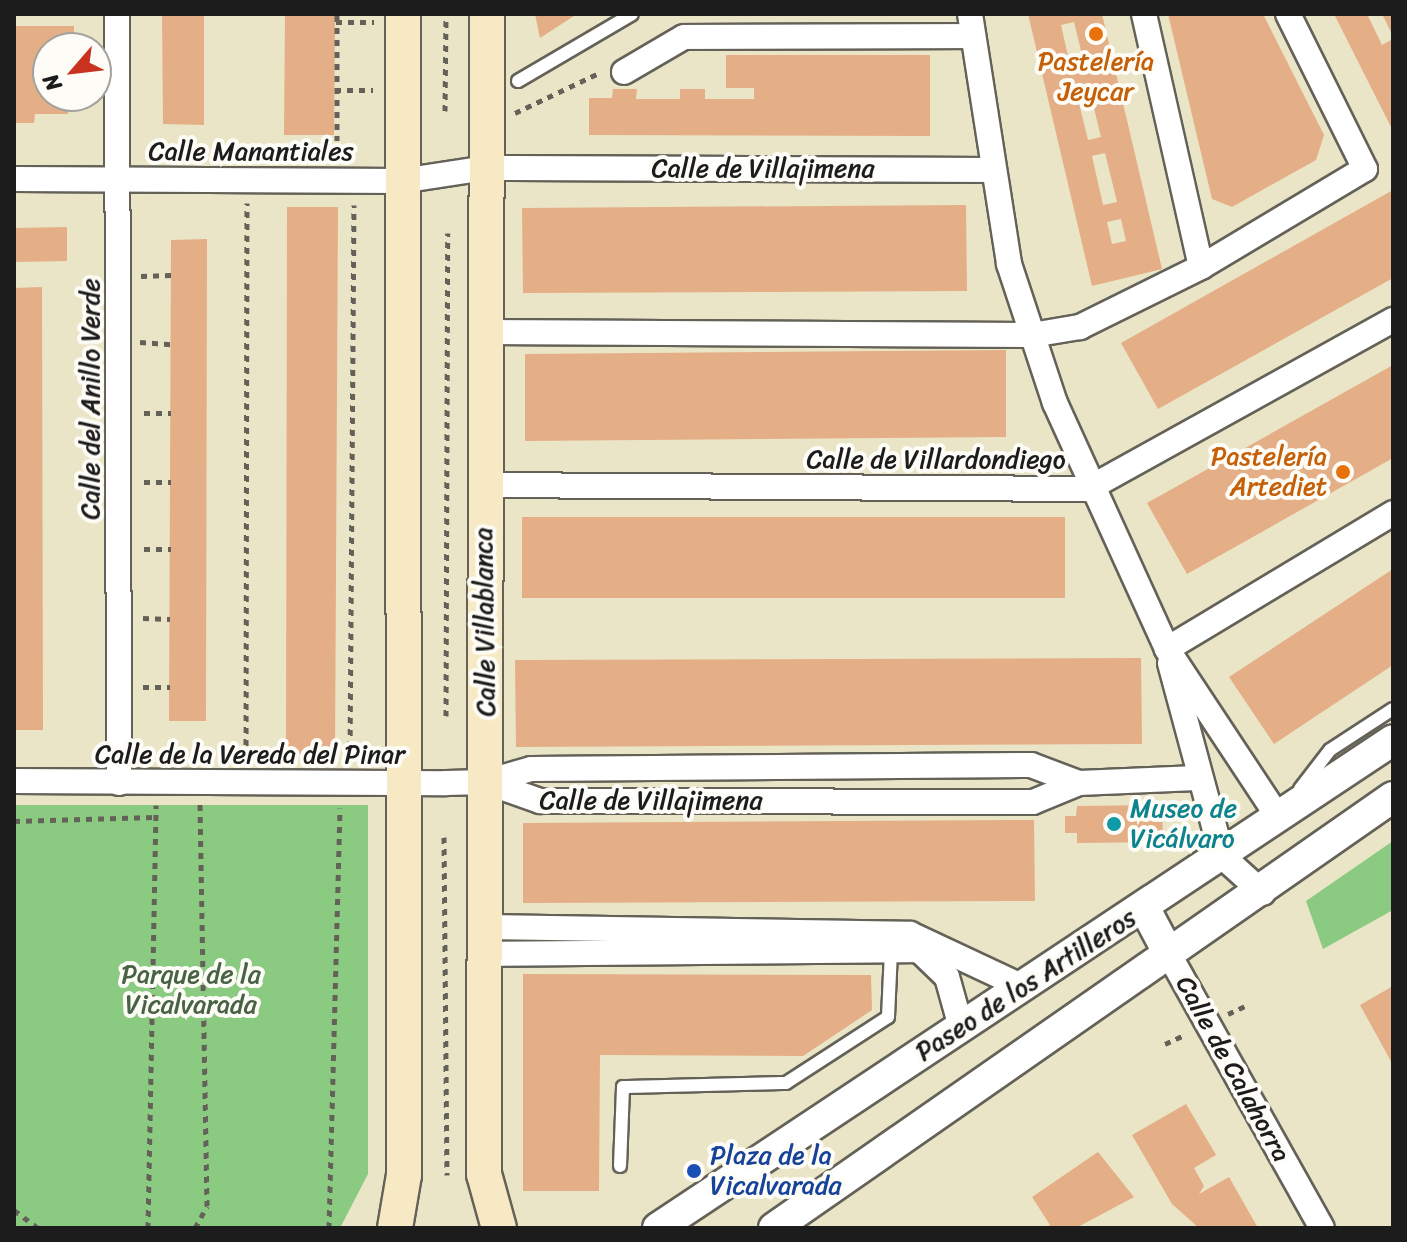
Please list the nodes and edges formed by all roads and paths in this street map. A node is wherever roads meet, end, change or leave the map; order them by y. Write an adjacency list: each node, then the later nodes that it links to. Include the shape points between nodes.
1 (117, 14): 22 (street, Calle del Anillo Verde)
2 (337, 14): 9 (path)
3 (403, 14): 23 (main road)
4 (446, 14): 16 (path)
5 (487, 14): 17 (main road, Calle Villablanca)
6 (632, 14): 13 (lane)
7 (1144, 14): 27 (street)
8 (1288, 14): 27 (street, via 1365,169)
9 (336, 22): 10 (path); 14 (path)
10 (368, 22)
11 (971, 25): 12 (street, via 684,37); 20 (street)
12 (624, 72): 17 (path, via 592,73 520,112)
13 (518, 81)
14 (336, 90): 15 (path); 18 (path)
15 (378, 90)
16 (445, 111)
17 (485, 119): 19 (main road, Calle Villablanca)
18 (337, 153)
19 (486, 168): 20 (street, Calle de Villajimena); 23 (street, Calle Manantiales); 31 (main road, Calle Villablanca)
20 (992, 170): 32 (street, via 1009,264)
21 (14, 179): 22 (street, Calle Manantiales)
22 (119, 179): 23 (street, Calle Manantiales); 57 (street, Calle del Anillo Verde)
23 (401, 181): 58 (main road)
24 (247, 202): 52 (path)
25 (354, 204): 53 (path)
26 (448, 233): 50 (path)
27 (1201, 267): 32 (street, via 1080,327)
28 (172, 275): 29 (path)
29 (138, 276)
30 (1393, 320): 40 (street, Calle de Villardondiego)
31 (484, 332): 32 (street); 39 (main road, Calle Villablanca)
32 (1032, 335): 40 (street)
33 (138, 342): 34 (path)
34 (171, 344)
35 (138, 412): 36 (path)
36 (171, 413)
37 (138, 482): 38 (path)
38 (171, 482)
39 (483, 485): 40 (street, Calle de Villardondiego); 56 (main road, Calle Villablanca)
40 (1088, 489): 46 (street)
41 (1393, 513): 46 (street)
42 (138, 549): 43 (path)
43 (171, 549)
44 (138, 619): 45 (path)
45 (170, 619)
46 (1167, 649): 54 (street); 65 (street)
47 (138, 687): 48 (path)
48 (170, 687)
49 (1393, 709): 65 (lane, via 1330,750)
50 (446, 716)
51 (1393, 740): 65 (street, Paseo de los Artilleros)
52 (246, 760)
53 (350, 760)
54 (1197, 778): 59 (street, Calle de Villajimena); 68 (street)
55 (14, 781): 57 (street, Calle de la Vereda del Pinar)
56 (486, 782): 58 (street, Calle de la Vereda del Pinar); 59 (street, Calle de Villajimena, via 531,769 1031,765); 59 (street, Calle de Villajimena, via 540,801 1017,802); 72 (main road, Calle Villablanca)
57 (119, 783): 58 (street, Calle de la Vereda del Pinar)
58 (404, 783): 84 (main road, via 404,1175)
59 (1079, 783)
60 (156, 795): 64 (path)
61 (200, 795): 82 (path, via 207,1206)
62 (342, 795): 83 (path, via 334,840)
63 (1393, 797): 69 (street)
64 (155, 817): 66 (path); 81 (path)
65 (1278, 817): 68 (street, Paseo de los Artilleros); 69 (street)
66 (14, 821)
67 (444, 837): 78 (path)
68 (1222, 856): 70 (street); 71 (street, Paseo de los Artilleros)
69 (1298, 860): 70 (street)
70 (1263, 893): 74 (street)
71 (1145, 909): 74 (street, Calle de Calahorra); 75 (street, Paseo de los Artilleros)
72 (484, 940): 73 (street); 75 (street, via 910,934); 85 (main road, Calle Villablanca, via 484,1174)
73 (891, 950): 76 (street, via 919,950 947,977); 77 (lane, via 888,1017 786,1083 623,1087)
74 (1171, 958): 87 (street); 88 (street, Calle de Calahorra)
75 (1023, 987): 76 (street, Paseo de los Artilleros)
76 (961, 1027): 86 (street, Paseo de los Artilleros)
77 (620, 1166)
78 (447, 1175)
79 (14, 1210): 80 (path)
80 (38, 1228)
81 (148, 1228)
82 (195, 1228)
83 (329, 1228)
84 (395, 1228)
85 (499, 1228)
86 (658, 1228)
87 (774, 1228)
88 (1322, 1228)

